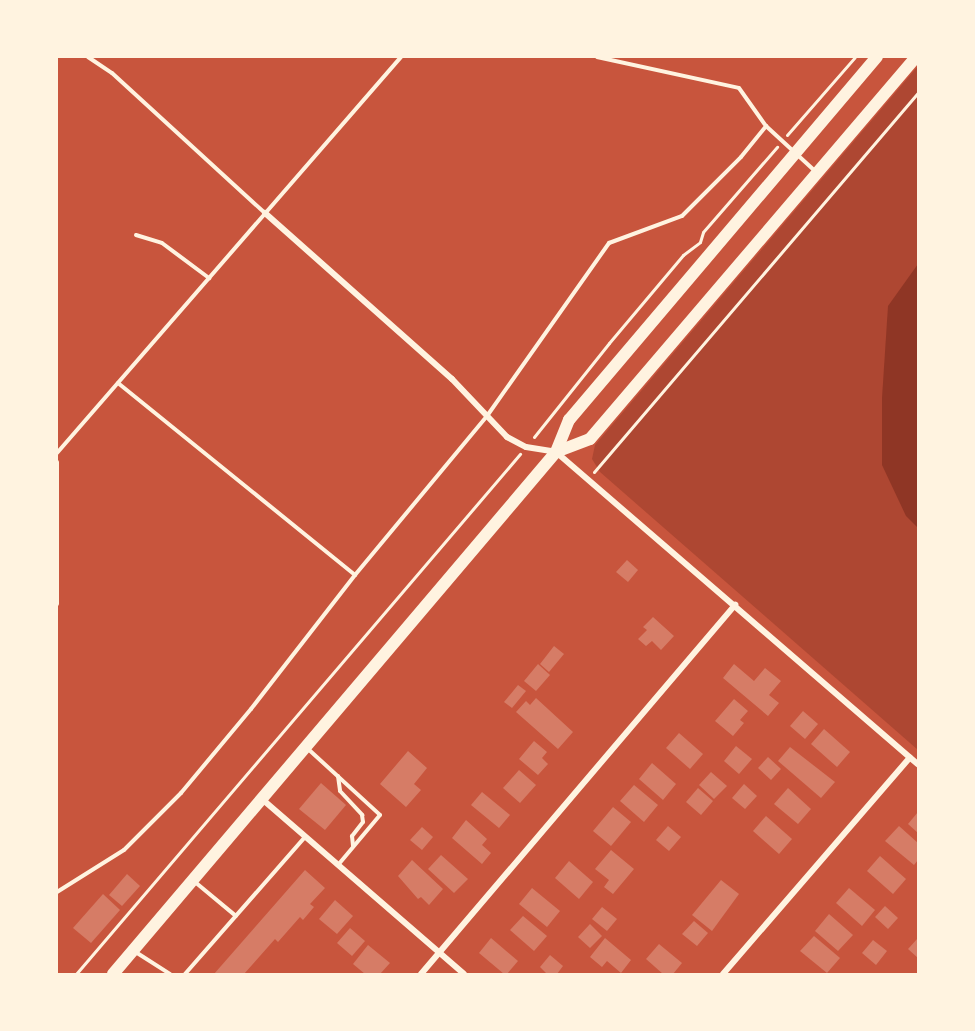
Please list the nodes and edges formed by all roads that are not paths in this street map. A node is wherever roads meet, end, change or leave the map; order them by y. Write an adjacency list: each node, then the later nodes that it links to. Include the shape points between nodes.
1 (88, 57): 9 (lane, via 112,73)
2 (401, 57): 9 (lane)
3 (597, 57): 6 (lane, via 739,88)
4 (877, 57): 7 (main road)
5 (916, 57): 8 (main road)
6 (766, 126): 7 (lane); 13 (lane, via 741,158 682,216 609,243)
7 (795, 154): 8 (lane); 14 (main road, via 569,420)
8 (816, 173): 14 (main road, via 590,439)
9 (265, 213): 11 (lane); 13 (street, via 452,378)
10 (136, 235): 11 (lane, via 162,243)
11 (209, 278): 12 (lane)
12 (118, 383): 15 (lane); 17 (lane)
13 (487, 417): 14 (street, via 507,437 526,447); 17 (lane)
14 (556, 452): 19 (street); 20 (main road)
15 (57, 453)
16 (57, 462): 18 (lane)
17 (355, 575): 29 (lane, via 172,804 124,850)
18 (57, 604)
19 (735, 605): 21 (street); 32 (street)
20 (305, 746): 23 (lane); 24 (main road)
21 (910, 756): 22 (street); 38 (street)
22 (918, 764)
23 (338, 776): 26 (lane, via 340,791 362,815 363,822 352,836); 26 (lane, via 380,815)
24 (261, 798): 25 (street); 28 (main road)
25 (306, 837): 27 (street); 30 (lane)
26 (353, 847): 27 (lane)
27 (338, 865): 32 (street)
28 (193, 879): 30 (lane); 31 (main road)
29 (57, 892)
30 (236, 916): 35 (lane)
31 (133, 950): 33 (main road); 34 (lane)
32 (439, 953): 36 (street); 37 (street)
33 (113, 974)
34 (170, 974)
35 (185, 974)
36 (422, 974)
37 (464, 974)
38 (723, 974)

